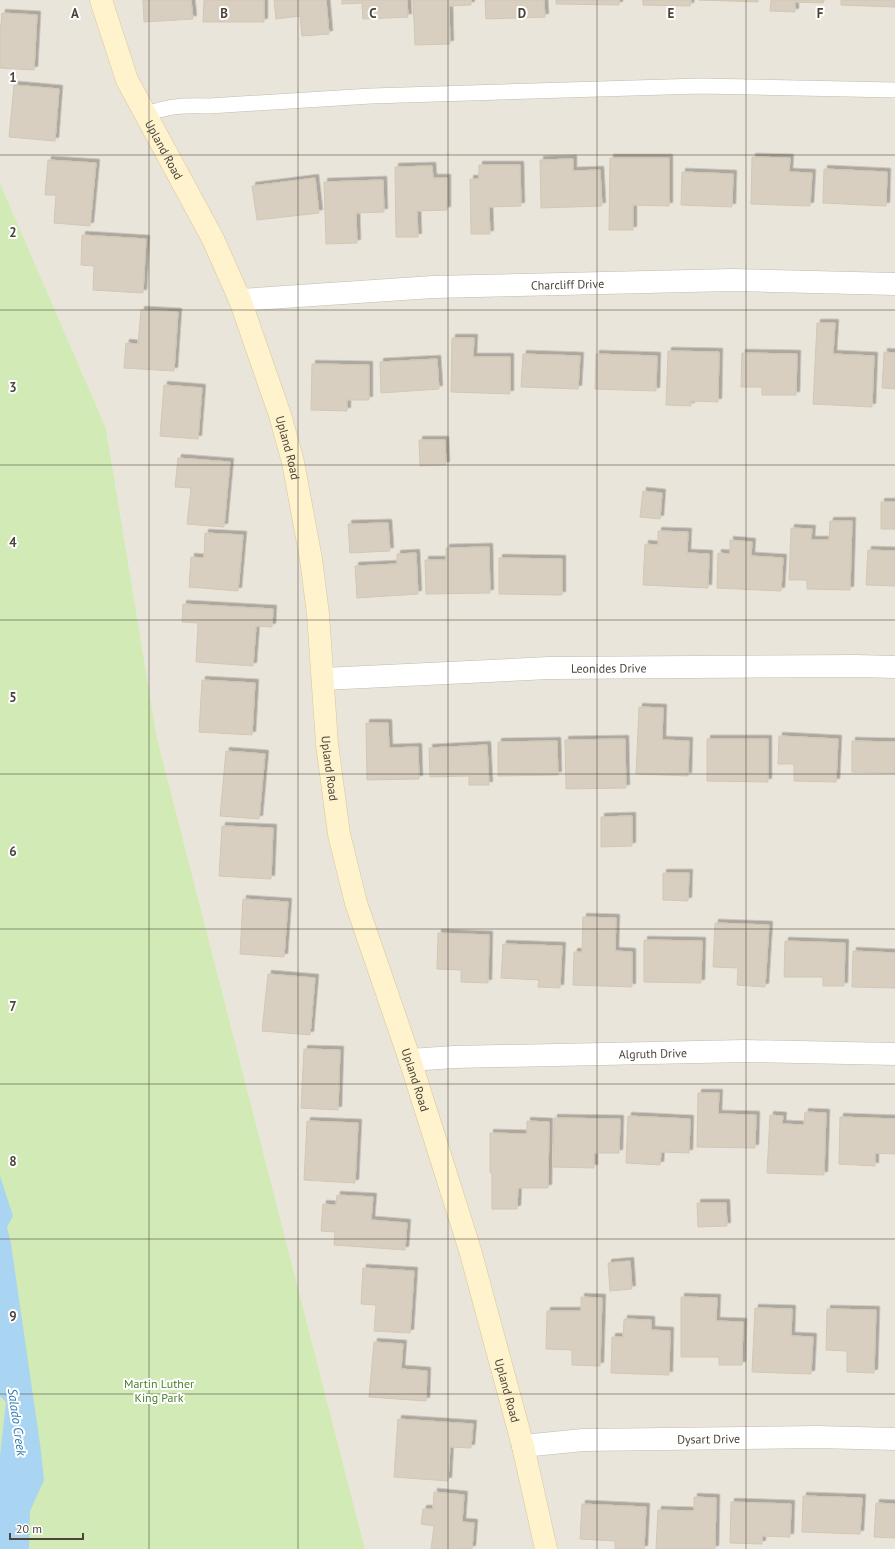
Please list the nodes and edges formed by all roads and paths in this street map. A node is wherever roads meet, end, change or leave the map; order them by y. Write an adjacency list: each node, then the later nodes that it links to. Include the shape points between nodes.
1 (101, 0): 3 (street, Upland Road, via 127,80)
2 (895, 90): 3 (lane, via 700,86 371,96 209,106 187,105 167,107)
3 (146, 114): 5 (street, Upland Road, via 213,239)
4 (895, 284): 5 (street, Charcliff Drive, via 732,280 465,286)
5 (240, 300): 7 (street, Upland Road, via 280,415 293,462 311,559)
6 (895, 667): 7 (street, Leonides Drive, via 549,668)
7 (323, 679): 9 (street, Upland Road, via 327,744 339,834 356,903)
8 (895, 1054): 9 (street, Algruth Drive, via 745,1051)
9 (410, 1060): 11 (street, Upland Road, via 470,1250)
10 (895, 1439): 11 (street, Dysart Drive, via 817,1436 583,1440)
11 (523, 1446): 12 (street, Upland Road)
12 (546, 1549)

